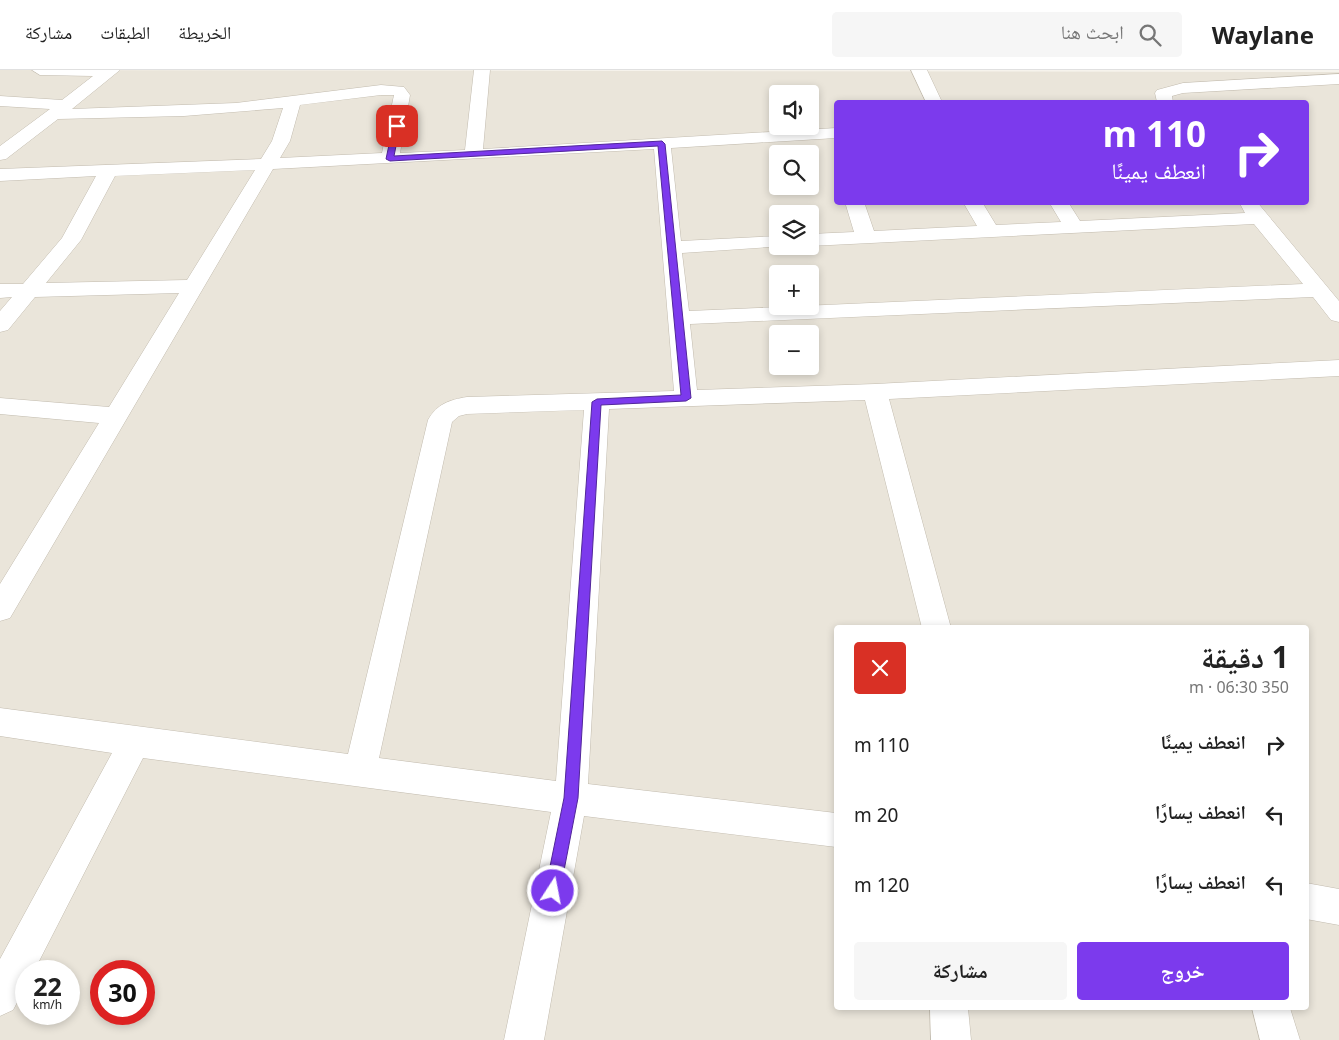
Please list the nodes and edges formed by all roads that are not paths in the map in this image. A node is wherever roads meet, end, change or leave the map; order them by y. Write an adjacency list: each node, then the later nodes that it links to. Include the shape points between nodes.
1 (40, 70): 4 (street)
2 (482, 70): 14 (street)
3 (919, 70): 6 (street)
4 (110, 71): 10 (street)
5 (1339, 79): 7 (street, via 1183,88 1163,93)
6 (933, 100)
7 (1165, 100)
8 (0, 101): 10 (street)
9 (293, 102): 10 (street, via 191,110); 15 (street, via 338,94 400,91 400,110); 16 (street, via 281,141)
10 (59, 110): 13 (street)
11 (833, 133): 12 (street)
12 (662, 144): 14 (street); 29 (street)
13 (0, 155)
14 (473, 155): 15 (street)
15 (390, 159): 16 (street)
16 (265, 165): 17 (street); 30 (street)
17 (108, 171): 18 (street); 31 (street, via 71,240)
18 (0, 175)
19 (855, 205): 26 (street)
20 (974, 205): 25 (street)
21 (1060, 205): 24 (street)
22 (1250, 205): 23 (street)
23 (1260, 218): 24 (street); 32 (street)
24 (1074, 227): 25 (street)
25 (990, 232): 26 (street)
26 (866, 237): 27 (street)
27 (819, 240)
28 (769, 242): 29 (street)
29 (672, 247): 35 (street)
30 (193, 286): 31 (street); 42 (street)
31 (28, 290): 33 (street); 36 (street)
32 (1319, 290): 34 (street); 35 (street)
33 (0, 291)
34 (1339, 315)
35 (679, 318): 39 (street)
36 (0, 325)
37 (1339, 368): 38 (street)
38 (875, 392): 39 (street); 44 (street)
39 (686, 398): 40 (street)
40 (597, 402): 47 (street, via 464,407 444,413 425,476); 48 (street)
41 (0, 406): 42 (street)
42 (115, 416): 43 (street)
43 (0, 609)
44 (936, 625)
45 (0, 722): 46 (street)
46 (135, 742): 47 (street); 52 (street)
47 (360, 771): 48 (street)
48 (571, 798): 49 (street); 55 (street)
49 (834, 830)
50 (1309, 901): 51 (street)
51 (1339, 906)
52 (0, 997)
53 (948, 1010): 56 (street)
54 (1272, 1010): 57 (street)
55 (524, 1040)
56 (951, 1040)
57 (1280, 1040)

